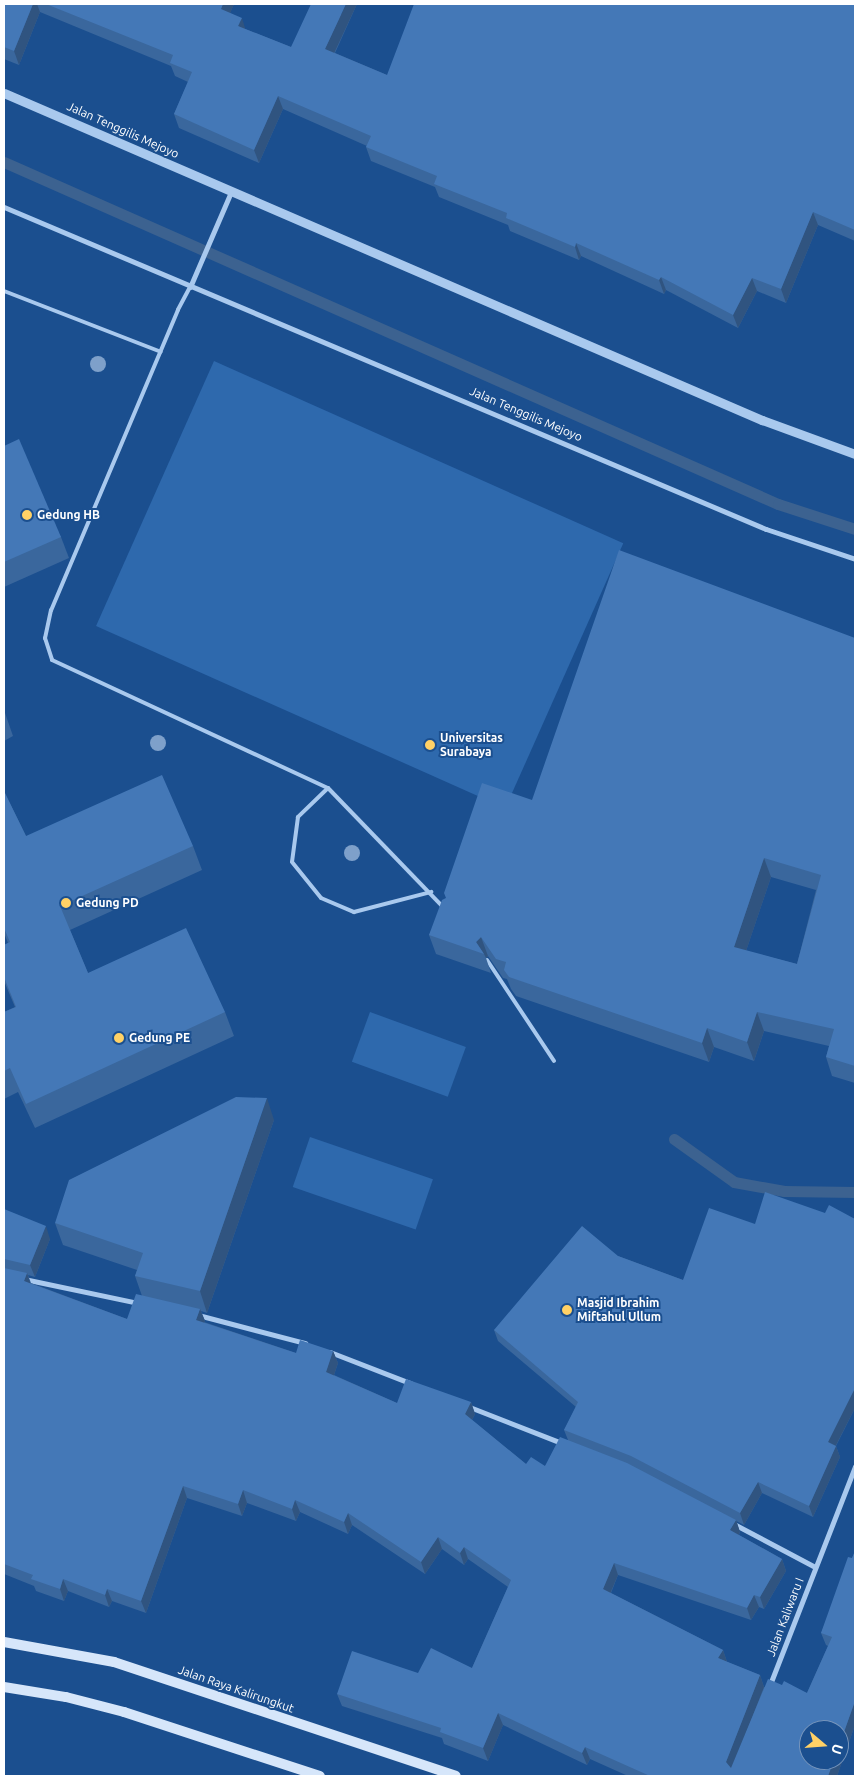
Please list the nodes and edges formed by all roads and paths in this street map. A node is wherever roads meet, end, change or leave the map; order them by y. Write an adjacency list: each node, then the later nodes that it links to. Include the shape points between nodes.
1 (4, 93): 2 (street, Jalan Tenggilis Mejoyo)
2 (231, 192): 4 (street); 7 (street, Jalan Tenggilis Mejoyo, via 762,420)
3 (4, 207): 4 (street, Jalan Tenggilis Mejoyo)
4 (190, 287): 6 (lane); 8 (street, Jalan Tenggilis Mejoyo, via 766,529)
5 (4, 291): 6 (lane)
6 (161, 352): 9 (lane, via 51,610 45,638 52,660)
7 (855, 454)
8 (855, 558)
9 (328, 788): 10 (lane); 10 (lane, via 298,818 292,862 321,898 354,912)
10 (431, 892): 11 (lane)
11 (445, 910)
12 (487, 960): 13 (lane)
13 (554, 1061)
14 (12, 1277): 15 (street)
15 (150, 1305)
16 (188, 1312): 17 (street)
17 (310, 1345)
18 (318, 1348): 19 (street)
19 (420, 1387)
20 (457, 1402): 21 (street)
21 (568, 1445)
22 (855, 1466): 24 (street, Jalan Kaliwaru I)
23 (729, 1522): 24 (street)
24 (815, 1568): 27 (street, Jalan Kaliwaru I)
25 (4, 1642): 29 (main road, Jalan Raya Kalirungkut, via 114,1662)
26 (4, 1687): 28 (main road, via 66,1696 124,1712)
27 (766, 1693)
28 (320, 1776)
29 (456, 1776)

